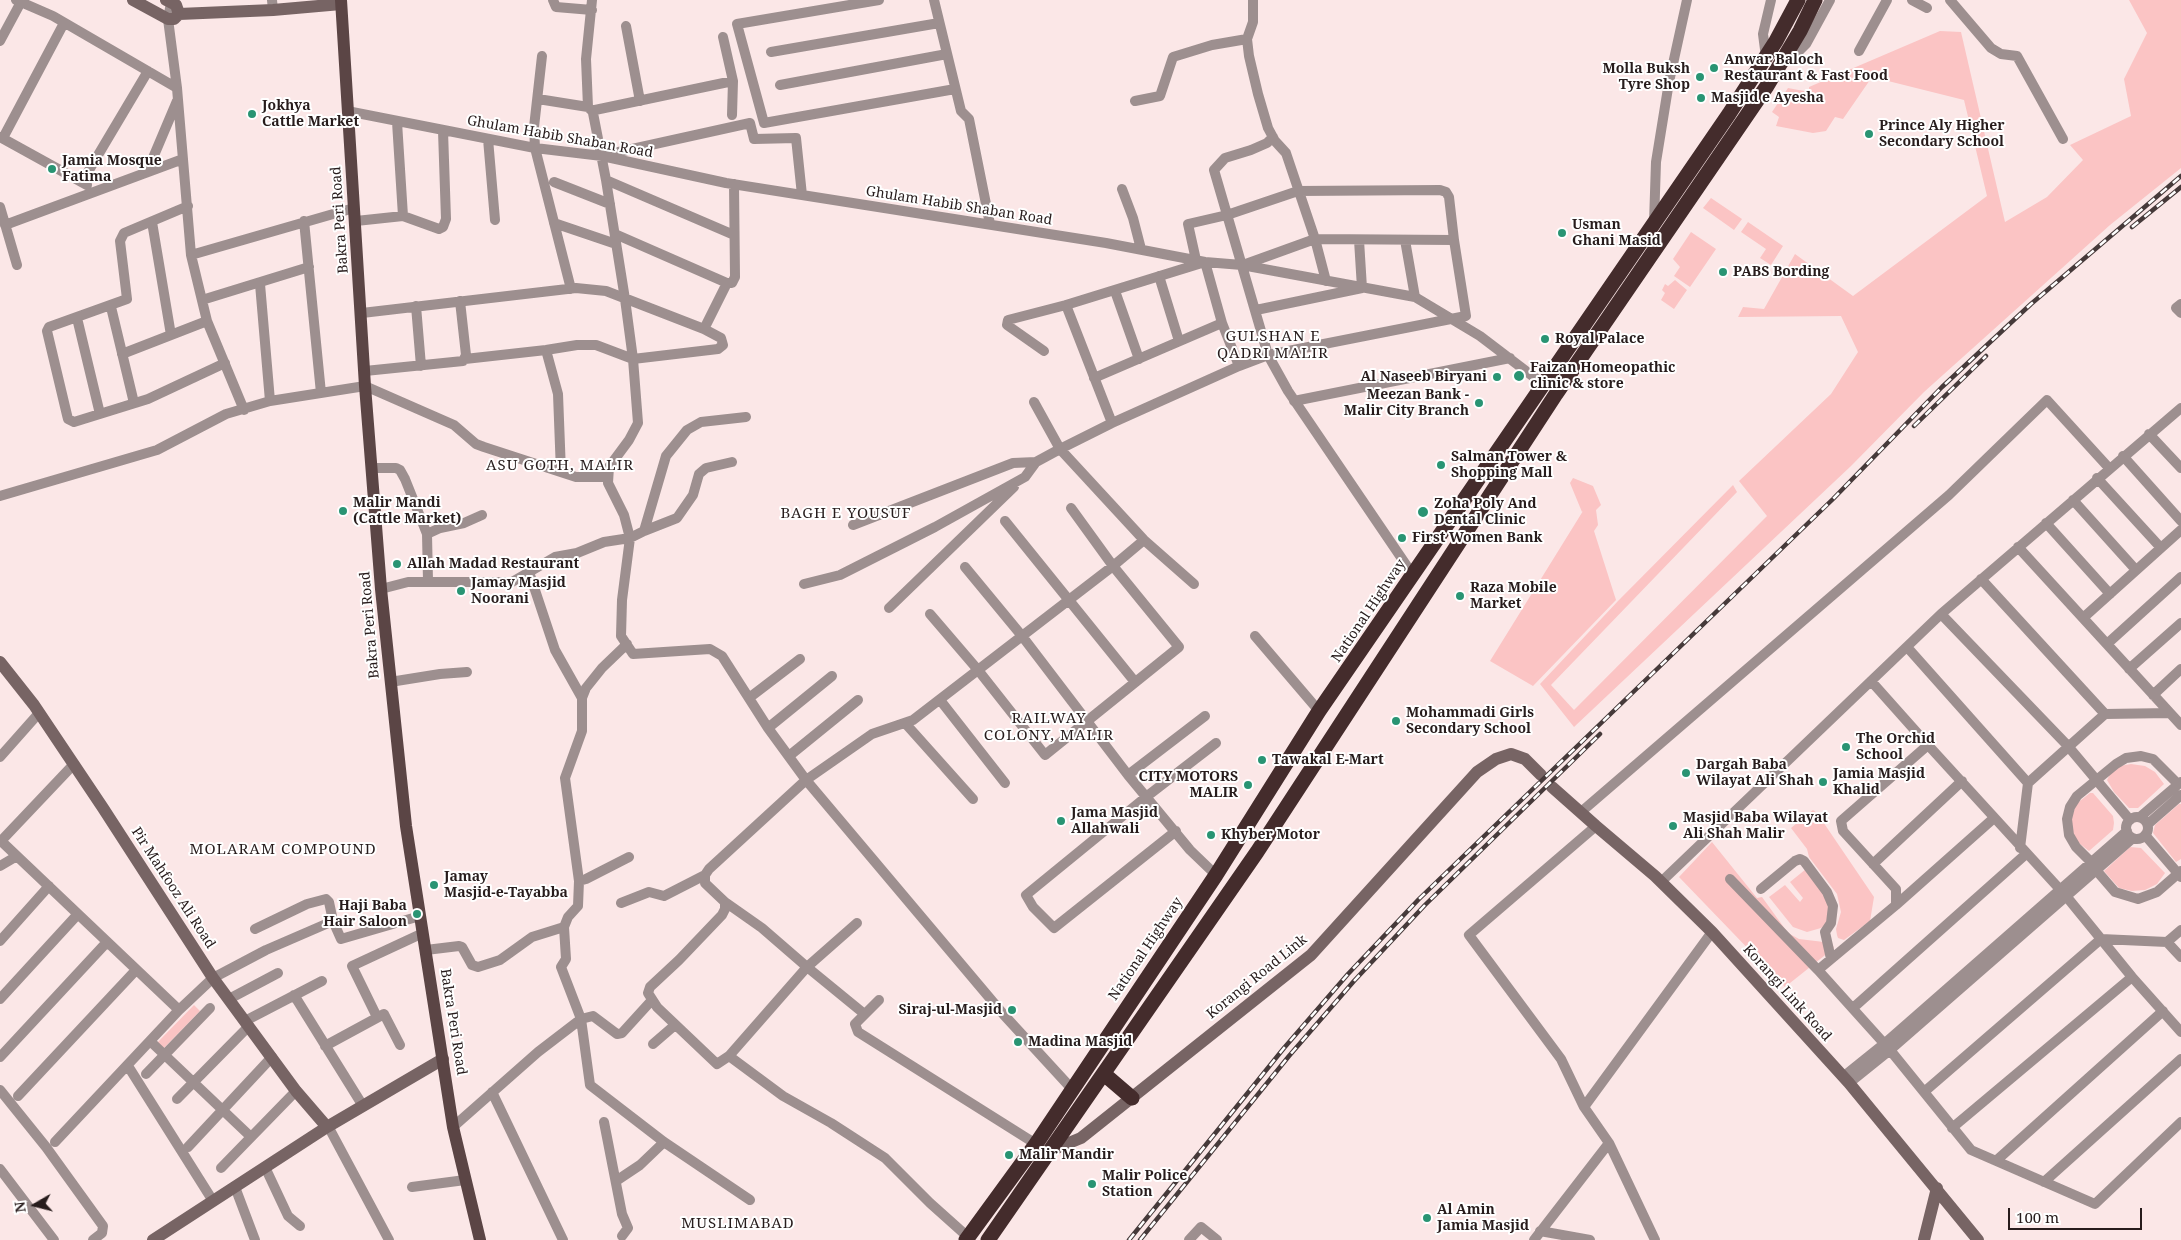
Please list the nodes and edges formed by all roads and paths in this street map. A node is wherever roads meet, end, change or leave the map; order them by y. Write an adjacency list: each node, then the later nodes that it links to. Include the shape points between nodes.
1 (133, 0): 20 (main road)
2 (553, 0): 18 (street, via 556,7)
3 (879, 0): 37 (street, via 736,24 762,120 767,122)
4 (934, 0): 22 (street)
5 (1253, 0): 25 (street, via 1253,22)
6 (1687, 0): 74 (street, via 1656,162)
7 (1771, 0): 31 (street, via 1763,34)
8 (1798, 0): 31 (highway, National Highway)
9 (1815, 0): 32 (highway, National Highway)
10 (1830, 0): 32 (street, via 1806,44)
11 (1887, 0): 27 (street)
12 (1912, 0): 19 (street)
13 (1950, 0): 49 (street, via 1991,48 2001,54 2017,56)
14 (18, 1): 21 (street); 26 (street)
15 (169, 2): 20 (main road, via 176,5)
16 (341, 2): 17 (main road); 43 (main road, Bakra Peri Road)
17 (272, 5): 20 (main road)
18 (592, 5): 42 (street, via 586,59)
19 (1927, 8)
20 (174, 16): 36 (street)
21 (64, 23): 33 (street); 47 (street)
22 (939, 23): 28 (street); 29 (street)
23 (626, 26): 40 (street)
24 (723, 37): 34 (street)
25 (1247, 39): 41 (street, via 1173,57 1160,96); 48 (street, via 1258,94)
26 (0, 41)
27 (1859, 51)
28 (771, 52)
29 (947, 54): 35 (street); 37 (street)
30 (542, 56): 38 (street)
31 (1766, 57): 74 (highway, National Highway)
32 (1783, 60): 85 (highway, National Highway)
33 (148, 71): 36 (street); 56 (street)
34 (733, 81): 40 (street); 44 (street)
35 (780, 86)
36 (177, 88): 39 (street)
37 (956, 89): 73 (street, via 961,111 969,119)
38 (538, 99): 42 (street); 51 (street)
39 (177, 100): 53 (street); 54 (street)
40 (640, 101): 42 (street)
41 (1136, 101)
42 (590, 110): 52 (street)
43 (348, 111): 45 (street, Ghulam Habib Shaban Road); 66 (main road, Bakra Peri Road)
44 (732, 115)
45 (396, 122): 46 (street, Ghulam Habib Shaban Road); 68 (street)
46 (443, 131): 50 (street, Ghulam Habib Shaban Road); 68 (street, via 446,224 439,228)
47 (1, 137): 56 (street)
48 (1273, 137): 61 (street, via 1286,153); 67 (street, via 1252,150 1225,158 1214,170)
49 (2063, 139)
50 (488, 140): 51 (street, Ghulam Habib Shaban Road); 69 (street)
51 (535, 148): 52 (street, Ghulam Habib Shaban Road); 72 (street)
52 (602, 156): 55 (street); 58 (street, Ghulam Habib Shaban Road); 62 (street, via 750,123 754,139 796,138)
53 (183, 159): 54 (street); 64 (street)
54 (148, 172): 60 (street)
55 (606, 180): 63 (street); 76 (street)
56 (82, 182): 60 (street)
57 (554, 182): 63 (street)
58 (734, 184): 62 (street, Ghulam Habib Shaban Road); 76 (street)
59 (1122, 189): 82 (street)
60 (97, 190): 75 (street)
61 (1298, 191): 67 (street); 78 (street); 81 (street, via 1440,190 1449,198)
62 (802, 195): 73 (street, Ghulam Habib Shaban Road)
63 (610, 204): 77 (street)
64 (188, 206): 71 (street); 84 (street)
65 (0, 207): 75 (street)
66 (355, 215): 68 (street); 70 (street); 106 (main road, Bakra Peri Road)
67 (1227, 215): 86 (street, via 1188,224); 88 (street)
68 (403, 216)
69 (495, 220)
70 (304, 221): 84 (street); 89 (street)
71 (152, 222): 103 (street, via 121,237 128,296 125,301); 113 (street)
72 (554, 224): 77 (street); 95 (street)
73 (990, 224): 82 (street, Ghulam Habib Shaban Road)
74 (1654, 224): 83 (highway, National Highway)
75 (5, 225): 87 (street)
76 (734, 235): 92 (street, via 735,277 732,283)
77 (616, 239): 92 (street); 98 (street)
78 (1315, 239): 79 (street); 88 (street); 91 (street)
79 (1359, 240): 80 (street); 94 (street)
80 (1405, 240): 81 (street); 97 (street)
81 (1454, 240): 109 (street, via 1466,316)
82 (1140, 249): 86 (street, Ghulam Habib Shaban Road)
83 (1634, 253): 85 (highway); 128 (highway, National Highway)
84 (191, 255): 99 (street)
85 (1648, 260): 308 (highway, National Highway, via 1514,456 1257,852)
86 (1201, 261): 88 (street, Ghulam Habib Shaban Road); 90 (street); 111 (street)
87 (17, 264)
88 (1242, 265): 91 (street, Ghulam Habib Shaban Road); 105 (street)
89 (309, 268): 93 (street); 130 (street)
90 (1159, 276): 96 (street); 114 (street)
91 (1326, 281): 94 (street, Ghulam Habib Shaban Road)
92 (727, 283): 112 (street)
93 (260, 284): 99 (street); 132 (street)
94 (1362, 288): 97 (street, Ghulam Habib Shaban Road); 105 (street)
95 (571, 289): 98 (street, via 606,291); 100 (street)
96 (1115, 290): 102 (street); 122 (street)
97 (1415, 297): 109 (street, Ghulam Habib Shaban Road)
98 (625, 299): 112 (street); 121 (street)
99 (202, 300): 110 (street)
100 (460, 302): 104 (street); 120 (street)
101 (2181, 304): 107 (street, via 2176,308)
102 (1066, 305): 116 (street, via 1006,322); 127 (street)
103 (111, 306): 108 (street); 117 (street)
104 (416, 306): 106 (street); 124 (street)
105 (1256, 310): 118 (street)
106 (362, 312): 126 (main road, Bakra Peri Road)
107 (2181, 313)
108 (77, 318): 137 (street); 137 (street, via 50,326 47,331 64,406 68,419 74,422)
109 (1451, 319): 118 (street); 119 (street, Ghulam Habib Shaban Road)
110 (207, 321): 113 (street); 123 (street)
111 (1222, 323): 114 (street); 125 (street)
112 (704, 329): 121 (street, via 721,338 723,345 718,349)
113 (172, 335): 117 (street)
114 (1180, 341): 122 (street)
115 (546, 350): 120 (street); 121 (street, via 596,345); 148 (street, via 558,394)
116 (1044, 351)
117 (122, 354): 134 (street)
118 (1268, 355): 125 (street); 131 (street)
119 (1510, 358): 128 (street, Ghulam Habib Shaban Road); 131 (street)
120 (465, 359): 124 (street)
121 (633, 359): 149 (street, via 638,423 609,467)
122 (1138, 359): 127 (street)
123 (225, 363): 134 (street); 135 (street)
124 (422, 366): 126 (street)
125 (1239, 366): 139 (street)
126 (365, 371): 129 (main road, Bakra Peri Road)
127 (1094, 378): 139 (street)
128 (1543, 384): 171 (highway, National Highway)
129 (366, 386): 130 (street); 145 (main road, Bakra Peri Road); 148 (street, via 454,425 476,444)
130 (321, 393): 132 (street)
131 (1294, 401): 171 (street)
132 (270, 402): 135 (street)
133 (1034, 402): 141 (street)
134 (134, 403): 137 (street)
135 (244, 410): 152 (street, via 226,414 157,450)
136 (2179, 412): 140 (street)
137 (100, 414)
138 (746, 417): 161 (street, via 701,422 687,430 666,456)
139 (1112, 423): 141 (street)
140 (2149, 434): 142 (street); 147 (street)
141 (1060, 449): 144 (street); 164 (street)
142 (2123, 456): 146 (street); 156 (street)
143 (732, 462): 161 (street, via 706,468 699,474 693,495 677,518)
144 (1036, 462): 150 (street); 159 (street, via 1012,463)
145 (372, 468): 162 (street, via 400,470); 177 (main road, Bakra Peri Road)
146 (2109, 468): 151 (street); 231 (street, via 2047,400 1949,495)
147 (2181, 468)
148 (561, 472): 149 (street, via 576,477)
149 (608, 477): 163 (street)
150 (1024, 477): 175 (street, via 840,575); 180 (street)
151 (2097, 478): 153 (street); 166 (street)
152 (0, 496)
153 (2073, 500): 158 (street); 169 (street)
154 (1071, 508): 167 (street)
155 (482, 515): 162 (street)
156 (2181, 521)
157 (1005, 522): 179 (street)
158 (2046, 523): 165 (street); 178 (street)
159 (852, 525)
160 (2181, 530): 166 (street)
161 (644, 531): 163 (street)
162 (426, 534): 174 (street)
163 (630, 538): 170 (street, via 604,542 555,557); 187 (street, via 622,600 621,636)
164 (1144, 540): 167 (street); 176 (street)
165 (2018, 547): 173 (street); 183 (street)
166 (2161, 548): 169 (street)
167 (1113, 566): 179 (street); 199 (street, via 1179,647)
168 (965, 567): 185 (street)
169 (2136, 570): 178 (street)
170 (529, 572): 174 (street, via 512,582); 201 (street, via 555,650)
171 (1413, 575): 205 (highway, National Highway)
172 (2181, 577): 188 (street)
173 (1981, 579): 182 (street); 207 (street)
174 (428, 581): 177 (street)
175 (804, 584)
176 (1194, 584)
177 (381, 589): 198 (main road, Bakra Peri Road)
178 (2110, 594): 183 (street)
179 (1069, 600): 185 (street); 199 (street)
180 (889, 608)
181 (930, 614): 194 (street)
182 (1941, 614): 189 (street); 215 (street)
183 (2083, 618): 188 (street)
184 (2181, 623): 192 (street)
185 (1022, 636): 194 (street); 210 (street)
186 (1255, 636): 205 (street)
187 (627, 644): 201 (street, via 602,668); 202 (street, via 633,654 710,649 722,656)
188 (2106, 644): 192 (street)
189 (1907, 647): 197 (street); 225 (street)
190 (800, 659): 202 (street)
191 (1, 667): 206 (main road, Pir Mahfooz Ali Road)
192 (2129, 669): 200 (street)
193 (2181, 669): 200 (street)
194 (978, 670): 204 (street); 210 (street, via 1045,755)
195 (466, 672): 198 (street)
196 (832, 676): 212 (street)
197 (1871, 681): 214 (street); 250 (street)
198 (390, 682): 258 (main road, Bakra Peri Road)
199 (1135, 682): 210 (street)
200 (2153, 695): 209 (street)
201 (582, 698): 249 (street, via 582,731 565,778)
202 (749, 698): 212 (street)
203 (858, 700): 217 (street)
204 (940, 700): 211 (street); 224 (street)
205 (1319, 711): 247 (highway, National Highway)
206 (39, 713): 216 (street); 218 (main road, Pir Mahfooz Ali Road)
207 (2105, 714): 209 (street); 215 (street)
208 (1205, 716): 219 (street)
209 (2177, 719)
210 (1088, 720): 219 (street)
211 (905, 724): 221 (street, via 872,734); 230 (street)
212 (768, 728): 217 (street)
213 (1216, 743): 229 (street)
214 (1928, 745): 223 (street); 242 (street, via 1841,821 1843,831)
215 (2067, 745): 222 (street); 225 (street)
216 (0, 756)
217 (789, 756): 221 (street)
218 (74, 764): 238 (street); 278 (main road, Pir Mahfooz Ali Road)
219 (1128, 775): 229 (street)
220 (1541, 775): 317 (main road, Korangi Road Link, via 1525,759 1511,754 1496,759 1477,772 1311,955)
221 (806, 780): 246 (street); 311 (street, via 1004,1015)
222 (2097, 780): 226 (street, via 2126,758 2141,756 2153,759); 233 (street); 244 (street, via 2077,796 2066,819 2069,835 2076,847)
223 (1962, 781): 232 (street); 242 (street)
224 (1005, 783)
225 (2028, 783): 239 (street)
226 (2180, 783): 233 (street)
227 (1552, 787): 231 (main road, Korangi Link Road)
228 (2181, 795): 233 (street)
229 (1146, 797): 235 (street); 235 (street, via 1026,895 1033,907 1054,928)
230 (972, 799)
231 (1581, 812): 234 (main road, Korangi Link Road)
232 (1994, 818): 239 (street); 256 (street)
233 (2139, 820): 236 (street); 237 (street, via 2148,828)
234 (1596, 826): 250 (main road, Korangi Link Road); 320 (street, via 1469,935 1561,1059)
235 (1176, 831): 247 (street)
236 (2130, 834): 237 (street); 244 (street)
237 (2145, 836): 245 (street)
238 (1, 841): 240 (street)
239 (2023, 851): 253 (street); 286 (street)
240 (17, 856): 243 (street); 251 (street)
241 (629, 857): 249 (street)
242 (1873, 864): 256 (street, via 1896,889)
243 (0, 866)
244 (2094, 866): 245 (street, via 2114,892 2138,898 2156,892); 253 (street)
245 (2180, 874)
246 (706, 875): 254 (street, via 705,883); 255 (street, via 664,896 649,892)
247 (1216, 875): 311 (highway, National Highway)
248 (1730, 879): 275 (street)
249 (579, 881): 261 (street, via 578,906 568,917)
250 (1661, 882): 264 (main road, Korangi Link Road)
251 (49, 886): 257 (street); 267 (street)
252 (1761, 889): 272 (street, via 1795,861 1804,861 1827,892 1833,906 1831,923 1825,932)
253 (2062, 893): 266 (street); 299 (street)
254 (725, 902): 273 (street, via 762,928); 283 (street, via 722,914 650,987 648,993)
255 (621, 903)
256 (1896, 905): 272 (street)
257 (78, 914): 268 (street); 281 (street)
258 (420, 916): 259 (street, via 343,940 339,938); 265 (main road, Bakra Peri Road)
259 (333, 921): 262 (street, via 326,899 307,904); 278 (street, via 266,950)
260 (857, 923): 273 (street)
261 (564, 928): 270 (street, via 532,937 500,960 478,967 472,965 459,946); 291 (street, via 566,959 561,967)
262 (255, 929)
263 (2181, 930): 269 (street)
264 (1712, 932): 309 (main road, Korangi Link Road); 320 (street)
265 (423, 933): 270 (main road, Bakra Peri Road); 290 (street, via 352,966)
266 (2101, 939): 269 (street); 277 (street); 315 (street)
267 (0, 941)
268 (107, 942): 274 (street); 301 (street)
269 (2167, 942): 271 (street)
270 (426, 950): 305 (main road, Bakra Peri Road)
271 (2181, 957)
272 (1831, 960): 275 (street)
273 (807, 967): 289 (street); 302 (street)
274 (136, 970): 287 (street); 316 (street)
275 (1818, 970): 286 (street)
276 (278, 973): 282 (street)
277 (2132, 977): 288 (street); 326 (street)
278 (213, 978): 282 (main road, Pir Mahfooz Ali Road); 287 (street)
279 (322, 981): 280 (street)
280 (294, 996): 292 (street); 298 (street)
281 (0, 999)
282 (229, 999): 292 (main road, Pir Mahfooz Ali Road)
283 (652, 1000): 291 (street, via 622,1033 617,1034 592,1016); 293 (street)
284 (879, 1000): 332 (street, via 855,1024 858,1032)
285 (210, 1008): 300 (street)
286 (1853, 1008): 299 (street)
287 (179, 1010): 295 (street)
288 (2163, 1011): 294 (street); 333 (street)
289 (862, 1012)
290 (377, 1017): 297 (street, via 386,1015); 298 (street)
291 (581, 1019): 314 (street); 329 (street, via 590,1085)
292 (247, 1024): 303 (main road, Pir Mahfooz Ali Road); 310 (street)
293 (675, 1025): 296 (street); 302 (street, via 717,1064)
294 (2181, 1032)
295 (150, 1041): 300 (street); 306 (street)
296 (652, 1044)
297 (400, 1045)
298 (325, 1046): 319 (street)
299 (1887, 1047): 309 (street); 315 (street)
300 (164, 1054): 307 (street); 310 (street)
301 (1, 1055)
302 (729, 1056): 347 (street, via 783,1096 885,1158)
303 (272, 1057): 313 (main road, Pir Mahfooz Ali Road); 321 (street)
304 (2181, 1058): 339 (street)
305 (443, 1060): 319 (main road); 325 (main road, Bakra Peri Road)
306 (128, 1066): 328 (street); 344 (street)
307 (146, 1074)
308 (1104, 1074): 317 (highway); 332 (highway, National Highway)
309 (1846, 1080): 342 (main road, Korangi Link Road)
310 (194, 1082): 318 (street); 321 (street)
311 (1071, 1088): 332 (highway, National Highway)
312 (0, 1090): 350 (street, via 103,1226 102,1233)
313 (296, 1091): 324 (main road, Pir Mahfooz Ali Road); 327 (street)
314 (492, 1092): 325 (street); 355 (street)
315 (1924, 1092): 326 (street)
316 (18, 1096)
317 (1132, 1098): 332 (main road, Korangi Road Link, via 1081,1138)
318 (177, 1100)
319 (362, 1106): 324 (main road)
320 (1584, 1107): 330 (street)
321 (222, 1110): 327 (street); 331 (street)
322 (604, 1122): 338 (street)
323 (2181, 1122): 339 (street, via 2095,1204)
324 (328, 1126): 334 (main road); 353 (street)
325 (453, 1127): 337 (main road, Bakra Peri Road)
326 (1952, 1128): 333 (street, via 1971,1150)
327 (251, 1137): 335 (street)
328 (55, 1142)
329 (664, 1142): 338 (street, via 640,1165); 343 (street)
330 (1609, 1143): 346 (street); 361 (street)
331 (188, 1147)
332 (1042, 1148): 347 (highway, National Highway); 356 (highway, National Highway)
333 (1997, 1160): 339 (street)
334 (265, 1167): 340 (main road); 345 (street, via 288,1216)
335 (221, 1168)
336 (0, 1169): 349 (street)
337 (465, 1180): 341 (street); 354 (main road, Bakra Peri Road)
338 (616, 1180): 348 (street, via 628,1228)
339 (2044, 1182)
340 (235, 1187): 344 (main road); 352 (street)
341 (412, 1187)
342 (1936, 1188): 362 (main road); 363 (main road, Korangi Link Road)
343 (750, 1200)
344 (213, 1201): 351 (main road)
345 (300, 1226)
346 (1540, 1231): 359 (street); 360 (street)
347 (967, 1238)
348 (621, 1239)
349 (54, 1240)
350 (94, 1240)
351 (154, 1240)
352 (255, 1240)
353 (389, 1240)
354 (480, 1240)
355 (564, 1240)
356 (988, 1240)
357 (1189, 1240): 358 (street, via 1201,1227)
358 (1217, 1240)
359 (1534, 1240)
360 (1590, 1240)
361 (1655, 1240)
362 (1924, 1240)
363 (1978, 1240)

